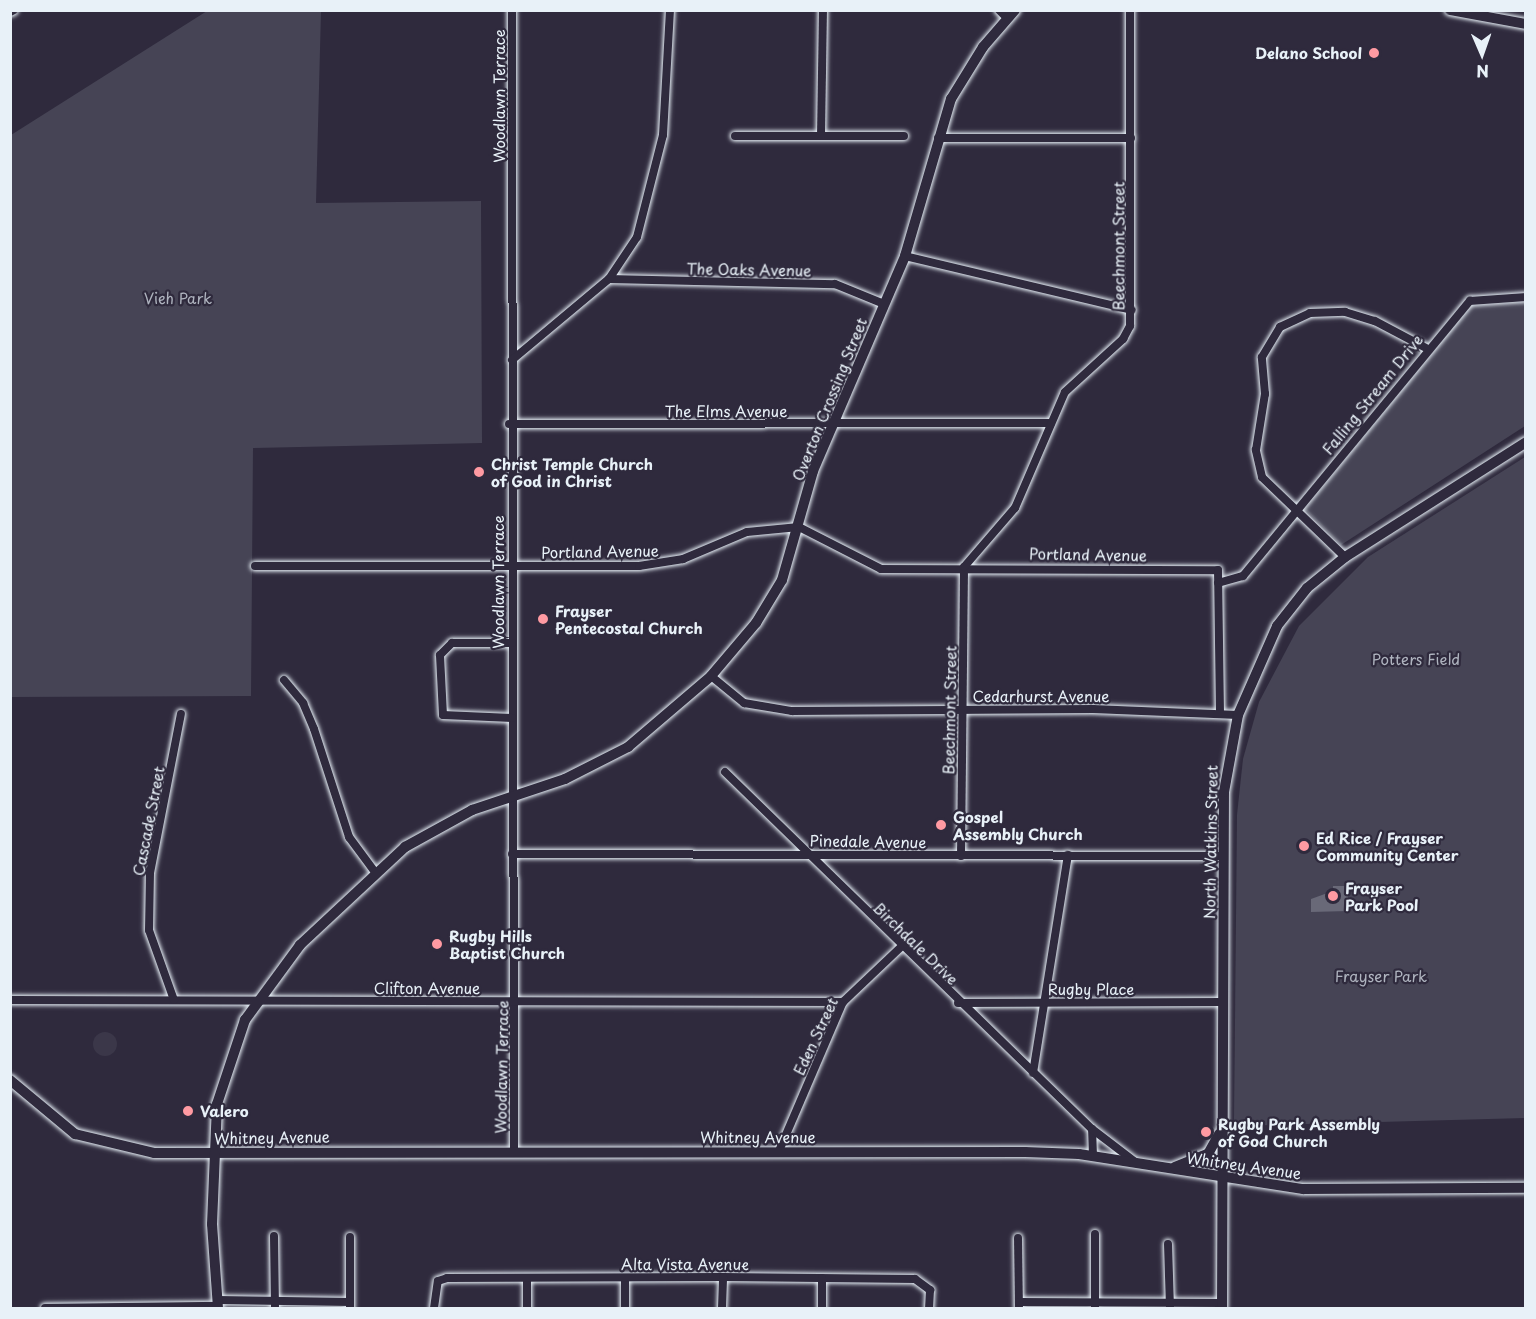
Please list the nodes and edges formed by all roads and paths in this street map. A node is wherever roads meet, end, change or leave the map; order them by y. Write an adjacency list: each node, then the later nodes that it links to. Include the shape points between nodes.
1 (512, 10): 19 (street, Woodlawn Terrace)
2 (670, 10): 14 (street, via 670,69 656,164 637,237)
3 (823, 10): 9 (street)
4 (1130, 10): 12 (street, Beechmont Street)
5 (1450, 10): 7 (main road)
6 (1007, 13): 11 (main road, Overton Crossing Street, via 959,83)
7 (1526, 24)
8 (735, 136): 9 (street)
9 (821, 136): 10 (street)
10 (904, 136)
11 (938, 138): 12 (street); 13 (main road, Overton Crossing Street)
12 (1131, 138): 17 (street, Beechmont Street)
13 (905, 256): 16 (main road, Overton Crossing Street); 17 (street)
14 (609, 279): 16 (street, The Oaks Avenue, via 835,284); 19 (street)
15 (1526, 297): 18 (street, Falling Stream Drive, via 1470,301)
16 (884, 304): 22 (main road, Overton Crossing Street)
17 (1132, 310): 20 (street, Beechmont Street, via 1124,339 1065,392)
18 (1426, 348): 24 (street, Falling Stream Drive); 24 (street, via 1375,321 1345,312 1310,313 1280,327 1262,357 1265,394 1256,450 1262,477)
19 (512, 360): 21 (street, Woodlawn Terrace)
20 (1051, 423): 22 (street, The Elms Avenue); 29 (street, Beechmont Street, via 1015,508)
21 (509, 424): 22 (street, The Elms Avenue); 28 (street, Woodlawn Terrace)
22 (834, 424): 25 (main road, Overton Crossing Street, via 813,471)
23 (1526, 442): 26 (main road, North Watkins Street)
24 (1299, 507): 26 (street); 30 (street, Falling Stream Drive, via 1243,576)
25 (799, 527): 28 (street, Portland Avenue, via 747,532 664,564); 29 (street, Portland Avenue, via 880,569); 32 (main road, Overton Crossing Street, via 769,603)
26 (1345, 557): 37 (main road, North Watkins Street, via 1307,588 1277,626)
27 (255, 566): 28 (street, Portland Avenue)
28 (513, 566): 31 (street, Woodlawn Terrace)
29 (964, 567): 30 (street, Portland Avenue, via 1218,570); 34 (street, Beechmont Street)
30 (1218, 584): 35 (street)
31 (512, 643): 38 (street, Woodlawn Terrace); 38 (street, via 452,643 440,655 443,715)
32 (711, 676): 34 (street, Cedarhurst Avenue, via 726,693 761,708); 40 (main road, Overton Crossing Street, via 658,725 598,765)
33 (284, 680): 46 (street, via 310,720 349,837)
34 (963, 710): 35 (street, Cedarhurst Avenue); 44 (street, Beechmont Street)
35 (1220, 713): 37 (street, Cedarhurst Avenue)
36 (181, 714): 49 (street, Cascade Street, via 150,873 149,930)
37 (1238, 716): 45 (main road, North Watkins Street, via 1227,757)
38 (512, 718): 40 (street, Woodlawn Terrace)
39 (725, 771): 41 (street, Birchdale Drive)
40 (512, 795): 42 (street, Woodlawn Terrace); 46 (main road, Overton Crossing Street, via 434,828)
41 (807, 853): 42 (street, Pinedale Avenue); 44 (street, Pinedale Avenue); 47 (street, Birchdale Drive)
42 (512, 854): 51 (street, Woodlawn Terrace)
43 (1068, 855): 44 (street, Pinedale Avenue); 45 (street, Pinedale Avenue); 55 (street)
44 (961, 856)
45 (1223, 856): 53 (main road, North Watkins Street)
46 (375, 872): 50 (main road, Overton Crossing Street, via 280,966)
47 (900, 948): 52 (street, Eden Street); 54 (street, Birchdale Drive)
48 (10, 1000): 49 (street, Clifton Avenue)
49 (174, 1000): 50 (street, Clifton Avenue)
50 (257, 1001): 51 (street, Clifton Avenue); 61 (main road, Overton Crossing Street, via 225,1072)
51 (515, 1001): 52 (street, Clifton Avenue); 62 (street, Woodlawn Terrace)
52 (843, 1002): 60 (street, Eden Street)
53 (1223, 1002): 55 (street, Rugby Place); 58 (main road, North Watkins Street)
54 (958, 1003): 55 (street, Rugby Place); 56 (street, Birchdale Drive)
55 (1047, 1003): 56 (street)
56 (1033, 1073): 59 (street, Birchdale Drive)
57 (10, 1080): 61 (main road, Whitney Avenue, via 51,1118 101,1144 154,1153)
58 (1222, 1125): 65 (main road, via 1208,1154); 66 (main road, North Watkins Street)
59 (1092, 1129): 63 (street); 64 (street, Birchdale Drive)
60 (779, 1152): 62 (main road, Whitney Avenue); 63 (main road, Whitney Avenue)
61 (214, 1153): 62 (main road, Whitney Avenue); 77 (main road, Overton Crossing Street)
62 (514, 1153)
63 (1093, 1156): 64 (main road, Whitney Avenue)
64 (1135, 1162): 65 (main road, Whitney Avenue)
65 (1168, 1168): 66 (main road, Whitney Avenue)
66 (1221, 1179): 67 (main road, Whitney Avenue, via 1303,1190); 83 (main road, North Watkins Street)
67 (1526, 1188)
68 (1095, 1234): 81 (street)
69 (274, 1236): 78 (street)
70 (350, 1237): 79 (street)
71 (1018, 1238): 80 (street)
72 (1168, 1244): 82 (street)
73 (723, 1277): 75 (street, Alta Vista Avenue); 76 (street, Alta Vista Avenue); 88 (street)
74 (526, 1278): 75 (street, Alta Vista Avenue); 85 (street, Alta Vista Avenue, via 438,1281); 86 (street)
75 (625, 1278): 87 (street)
76 (822, 1278): 89 (street); 90 (street, Alta Vista Avenue, via 915,1279 930,1290)
77 (218, 1305): 78 (street); 84 (street)
78 (274, 1305): 79 (street)
79 (350, 1305)
80 (1019, 1305): 81 (street)
81 (1095, 1306): 82 (street)
82 (1170, 1306): 83 (street)
83 (1222, 1306)
84 (45, 1307)
85 (434, 1308)
86 (527, 1308)
87 (625, 1308)
88 (722, 1308)
89 (822, 1308)
90 (929, 1308)

